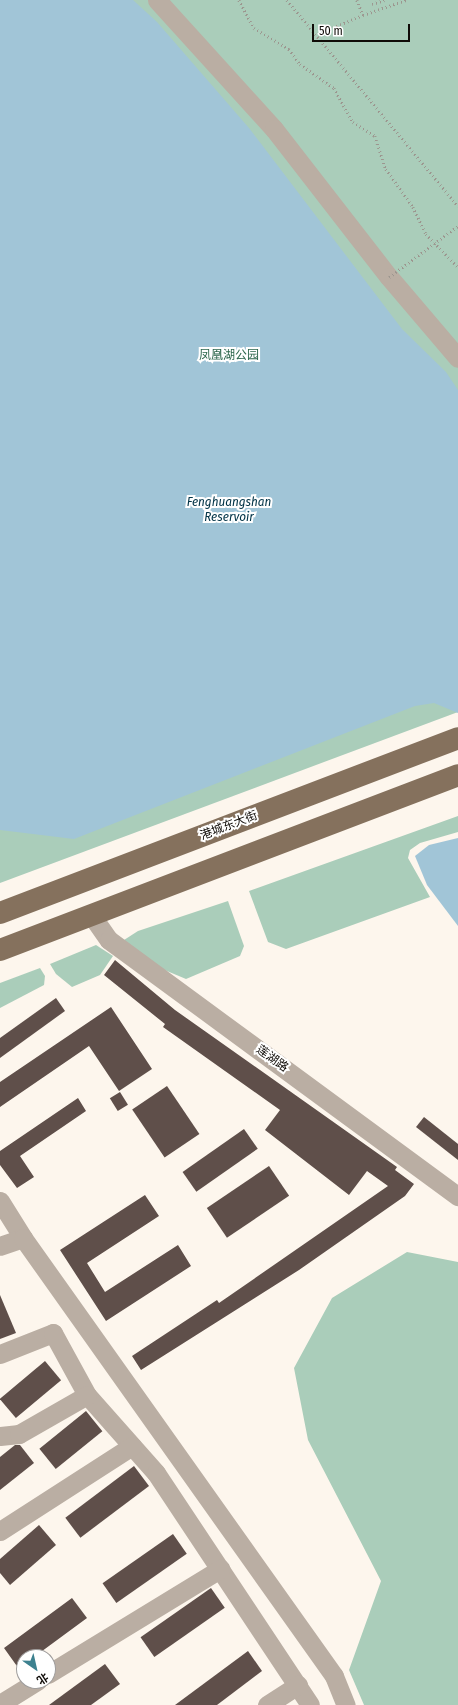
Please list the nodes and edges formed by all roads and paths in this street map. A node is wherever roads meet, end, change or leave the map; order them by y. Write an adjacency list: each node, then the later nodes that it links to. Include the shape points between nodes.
1 (157, 0): 13 (street, via 274,129)
2 (239, 0): 12 (path, via 254,28 289,48 300,64 334,88 353,122 374,136 386,169 413,207 426,234)
3 (287, 0): 9 (path)
4 (357, 0): 8 (path)
5 (384, 0): 7 (path)
6 (406, 0): 8 (path)
7 (372, 4)
8 (363, 15): 9 (path)
9 (318, 34): 10 (path)
10 (458, 206)
11 (458, 226): 13 (path, bridge)
12 (458, 267)
13 (389, 277): 14 (street)
14 (458, 358)
15 (458, 738): 17 (main road, 港城东大街)
16 (458, 775): 18 (main road)
17 (3, 907)
18 (92, 916): 19 (main road); 20 (street, 莲湖路, via 109,940)
19 (0, 950)
20 (458, 1196)
21 (0, 1201): 22 (street)
22 (23, 1238): 23 (street); 36 (street, via 334,1676)
23 (0, 1246)
24 (0, 1354): 25 (street, via 54,1333)
25 (87, 1394): 26 (street, via 19,1434); 27 (street)
26 (0, 1436)
27 (132, 1446): 28 (street); 29 (street, via 156,1473)
28 (0, 1531)
29 (220, 1569): 30 (street); 31 (street)
30 (56, 1669)
31 (298, 1684): 34 (street); 35 (street)
32 (24, 1689): 33 (street)
33 (0, 1704)
34 (267, 1705)
35 (310, 1705)
36 (346, 1705)

